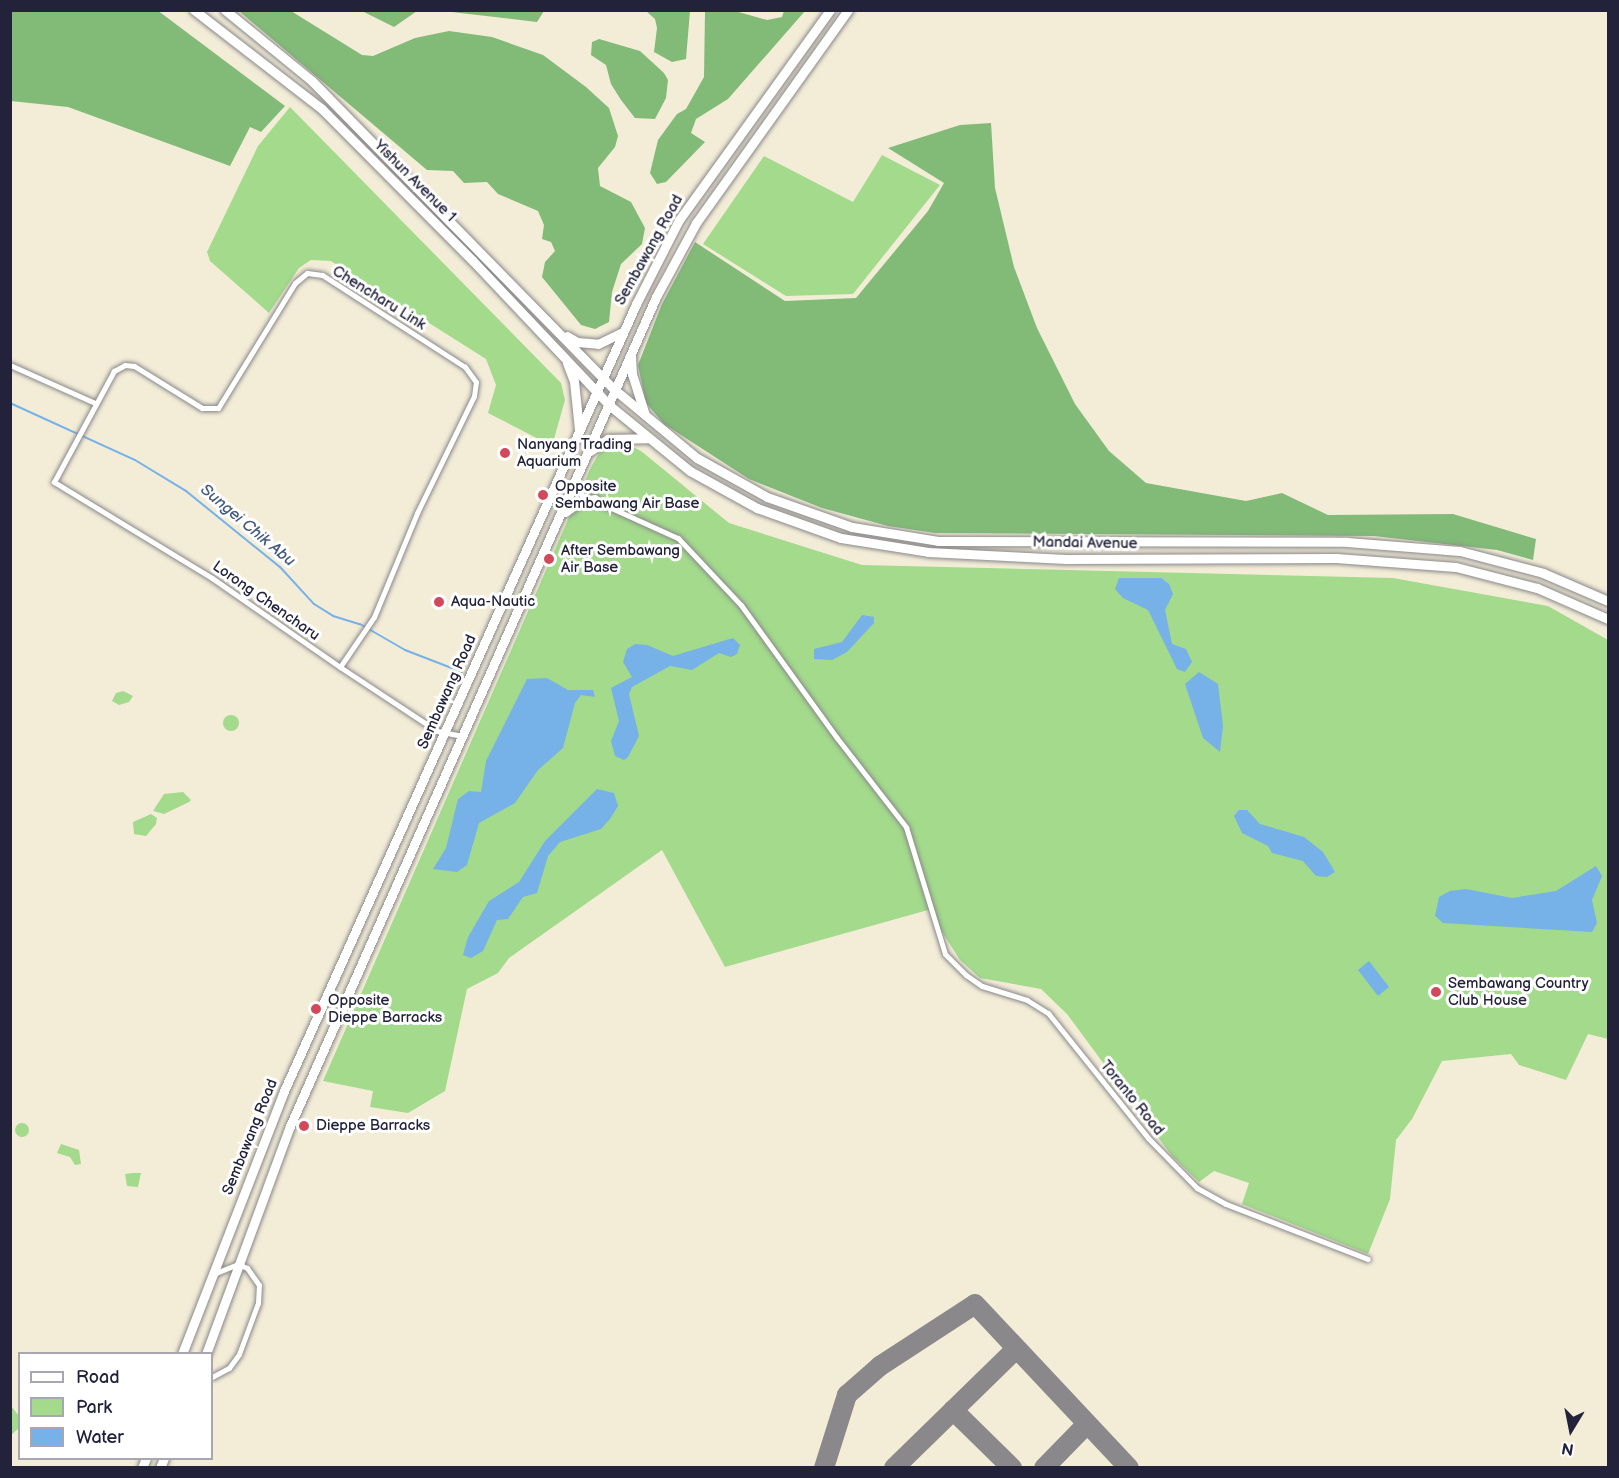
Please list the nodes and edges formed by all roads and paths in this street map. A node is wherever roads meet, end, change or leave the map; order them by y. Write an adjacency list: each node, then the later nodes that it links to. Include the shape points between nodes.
1 (194, 10): 8 (main road, Yishun Avenue 1, via 322,109)
2 (225, 10): 5 (main road, Yishun Avenue 1, via 312,81)
3 (830, 10): 6 (main road, Sembawang Road, via 682,216)
4 (848, 10): 7 (main road, Sembawang Road, via 696,223)
5 (555, 328): 6 (main road, via 588,345); 10 (main road, Yishun Avenue 1)
6 (623, 332): 10 (main road, Sembawang Road)
7 (630, 353): 11 (main road, Sembawang Road); 15 (main road, via 635,387)
8 (565, 358): 12 (main road, Yishun Avenue 1); 16 (main road, via 574,381)
9 (10, 365): 13 (street)
10 (602, 377): 11 (main road, Mandai Avenue); 12 (main road, Sembawang Road)
11 (615, 390): 14 (main road, Sembawang Road); 15 (main road, Mandai Avenue)
12 (597, 392): 14 (main road, Mandai Avenue); 16 (main road, Sembawang Road)
13 (95, 403): 19 (street, Chencharu Link); 26 (street, Chencharu Link, via 114,371 129,365 202,408 218,408 295,283 307,273 322,276 465,367 476,382 474,396 417,513 372,621)
14 (609, 405): 17 (main road, Mandai Avenue); 18 (main road, Sembawang Road)
15 (645, 416): 24 (main road, Mandai Avenue, via 697,458 767,497 852,527 938,541 1347,542 1460,552 1543,573)
16 (579, 433): 20 (main road, Sembawang Road)
17 (646, 438): 18 (main road, via 608,439); 25 (main road, Mandai Avenue, via 690,471 757,508 841,538 928,552 1055,558 1336,558 1456,567 1537,588)
18 (588, 452): 21 (main road, Sembawang Road)
19 (54, 482): 26 (street, Lorong Chencharu, via 212,578)
20 (556, 483): 21 (street, Toranto Road); 27 (main road, Sembawang Road)
21 (573, 490): 22 (street, Toranto Road); 23 (main road, Sembawang Road)
22 (595, 499): 23 (main road, via 579,502); 29 (street, Toranto Road, via 678,538 741,605 906,827 945,954 954,964 982,986 1027,1000 1048,1013 1148,1138 1197,1188 1226,1204)
23 (561, 516): 28 (main road, Sembawang Road)
24 (1608, 601)
25 (1608, 620)
26 (340, 667): 27 (street, Lorong Chencharu)
27 (444, 735): 28 (street); 31 (main road, Sembawang Road, via 284,1091)
28 (463, 736): 30 (main road, Sembawang Road, via 290,1126)
29 (1368, 1259)
30 (238, 1263): 31 (street); 33 (main road, Sembawang Road); 34 (street, via 259,1284 258,1303 239,1354 229,1368)
31 (211, 1275): 32 (main road, Sembawang Road)
32 (182, 1352)
33 (206, 1352)
34 (213, 1376)

